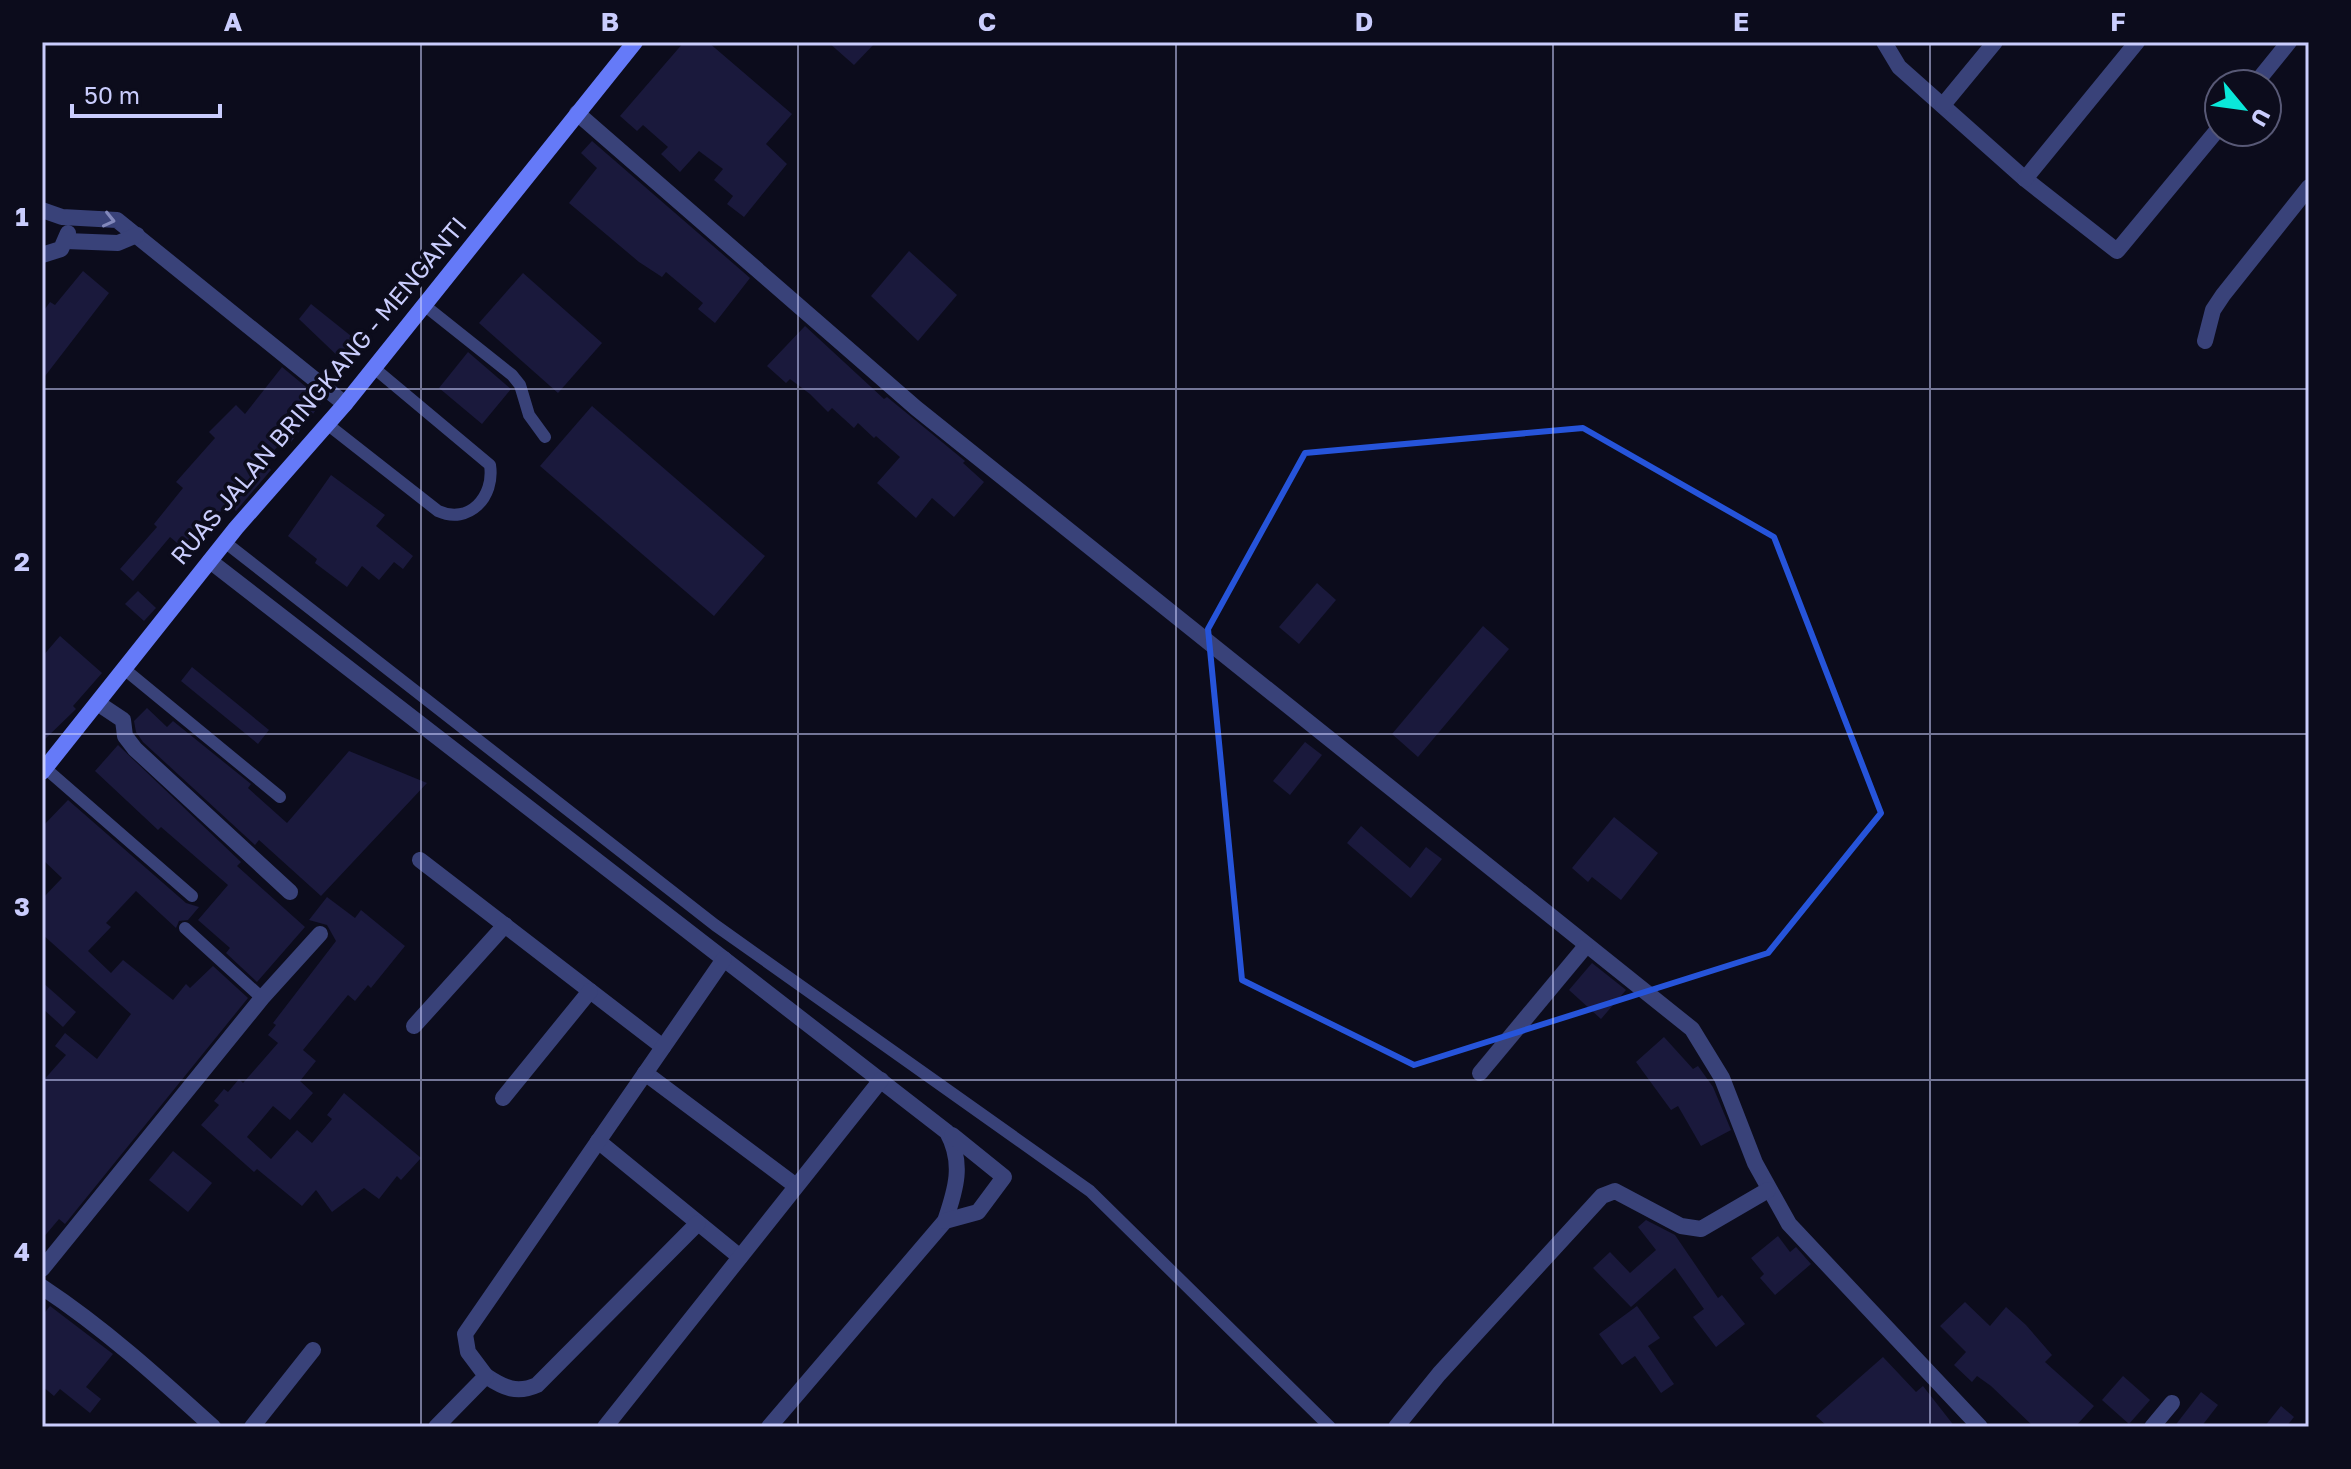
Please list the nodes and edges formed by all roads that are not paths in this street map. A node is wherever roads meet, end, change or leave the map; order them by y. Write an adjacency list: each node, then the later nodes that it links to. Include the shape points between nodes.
1 (635, 42): 8 (main road, RUAS JALAN BRINGKANG - MENGANTI)
2 (1884, 42): 7 (street, via 1899,67)
3 (1995, 42): 7 (street)
4 (2137, 42): 10 (street)
5 (2289, 42): 6 (street)
6 (2268, 68)
7 (1943, 105): 10 (street)
8 (577, 113): 17 (main road, RUAS JALAN BRINGKANG - MENGANTI); 35 (street, via 916,408)
9 (2203, 147): 10 (street, via 2117,251)
10 (2025, 179)
11 (2309, 187): 18 (street, via 2223,295)
12 (42, 210): 13 (street)
13 (62, 217): 14 (street, one-way to 14, via 117,220); 15 (street)
14 (137, 235): 15 (street, via 118,243); 20 (street)
15 (66, 241): 16 (street)
16 (43, 257)
17 (424, 305): 19 (main road, RUAS JALAN BRINGKANG - MENGANTI); 22 (lane, via 512,375)
18 (2205, 341)
19 (374, 368): 20 (main road, RUAS JALAN BRINGKANG - MENGANTI); 21 (lane, via 490,465 492,480 481,501 466,515 453,518 438,511)
20 (345, 404): 21 (main road, RUAS JALAN BRINGKANG - MENGANTI)
21 (327, 424): 23 (main road, RUAS JALAN BRINGKANG - MENGANTI)
22 (545, 437)
23 (226, 543): 24 (main road, RUAS JALAN BRINGKANG - MENGANTI); 62 (lane, via 715,925 1090,1191)
24 (210, 561): 25 (main road, RUAS JALAN BRINGKANG - MENGANTI); 36 (street)
25 (123, 668): 26 (main road, RUAS JALAN BRINGKANG - MENGANTI); 28 (lane)
26 (99, 704): 27 (main road, RUAS JALAN BRINGKANG - MENGANTI); 30 (street, via 123,720 125,736 135,749)
27 (44, 770): 31 (lane)
28 (280, 797)
29 (420, 860): 32 (street)
30 (290, 892)
31 (192, 896)
32 (505, 925): 37 (street); 39 (street)
33 (185, 928): 38 (lane)
34 (320, 934): 38 (street)
35 (1585, 947): 42 (street); 48 (street, via 1692,1029 1722,1078)
36 (724, 959): 40 (street); 43 (street)
37 (590, 991): 40 (street); 44 (street)
38 (262, 998): 52 (street)
39 (414, 1026)
40 (663, 1047): 41 (street)
41 (645, 1073): 46 (street); 47 (street)
42 (1480, 1073)
43 (881, 1080): 45 (street); 47 (street)
44 (503, 1098)
45 (947, 1132): 49 (street, via 958,1151 957,1187); 49 (street, via 1004,1177 978,1212)
46 (598, 1141): 50 (street); 55 (street, via 465,1334 468,1352)
47 (796, 1186): 51 (street)
48 (1768, 1190): 63 (street, via 1701,1229 1681,1226 1615,1191 1602,1196); 64 (street, via 1789,1224)
49 (945, 1221): 61 (street)
50 (698, 1223): 51 (street); 55 (street, via 537,1385 505,1389)
51 (740, 1257): 60 (street)
52 (42, 1269)
53 (42, 1287): 57 (street, via 155,1374)
54 (313, 1350): 58 (street)
55 (486, 1376): 59 (street)
56 (2172, 1403): 65 (street)
57 (213, 1427)
58 (252, 1427)
59 (436, 1427)
60 (605, 1427)
61 (769, 1427)
62 (1330, 1427)
63 (1396, 1427)
64 (1980, 1427)
65 (2152, 1427)

